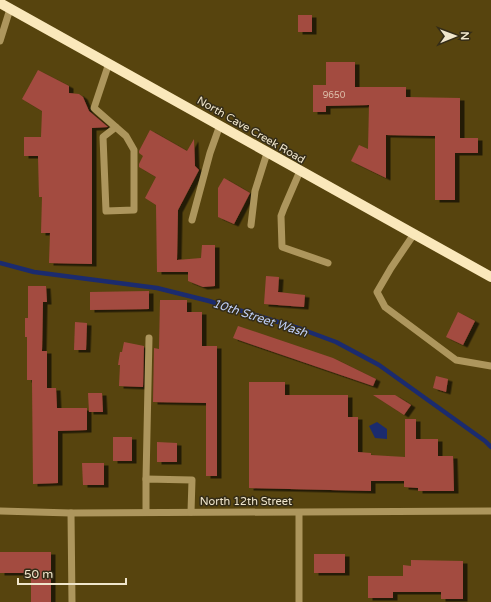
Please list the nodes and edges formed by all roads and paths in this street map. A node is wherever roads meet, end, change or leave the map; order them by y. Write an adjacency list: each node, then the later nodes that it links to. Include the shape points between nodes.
1 (0, 3): 2 (main road, North Cave Creek Road)
2 (10, 9): 3 (street); 4 (main road, North Cave Creek Road)
3 (0, 41)
4 (109, 63): 5 (main road, North Cave Creek Road); 6 (street, via 94,108)
5 (220, 125): 7 (main road, North Cave Creek Road); 9 (street)
6 (116, 127): 6 (street, via 126,136 134,150 134,210 106,211 103,137)
7 (268, 152): 8 (main road, North Cave Creek Road); 10 (street, via 255,190)
8 (300, 171): 11 (main road, North Cave Creek Road); 12 (street, via 281,216 282,247)
9 (192, 220)
10 (252, 225)
11 (414, 234): 13 (main road, North Cave Creek Road); 15 (street, via 377,292 385,307 456,360)
12 (328, 263)
13 (491, 277)
14 (149, 338): 16 (street)
15 (491, 366)
16 (146, 479): 19 (street); 20 (street, via 192,480)
17 (0, 511): 21 (street, North 12th Street)
18 (491, 511): 22 (street, North 12th Street)
19 (146, 512): 20 (street, North 12th Street); 21 (street, North 12th Street)
20 (191, 512): 22 (street, North 12th Street)
21 (71, 513): 23 (street)
22 (300, 513): 24 (street)
23 (72, 602)
24 (300, 602)

